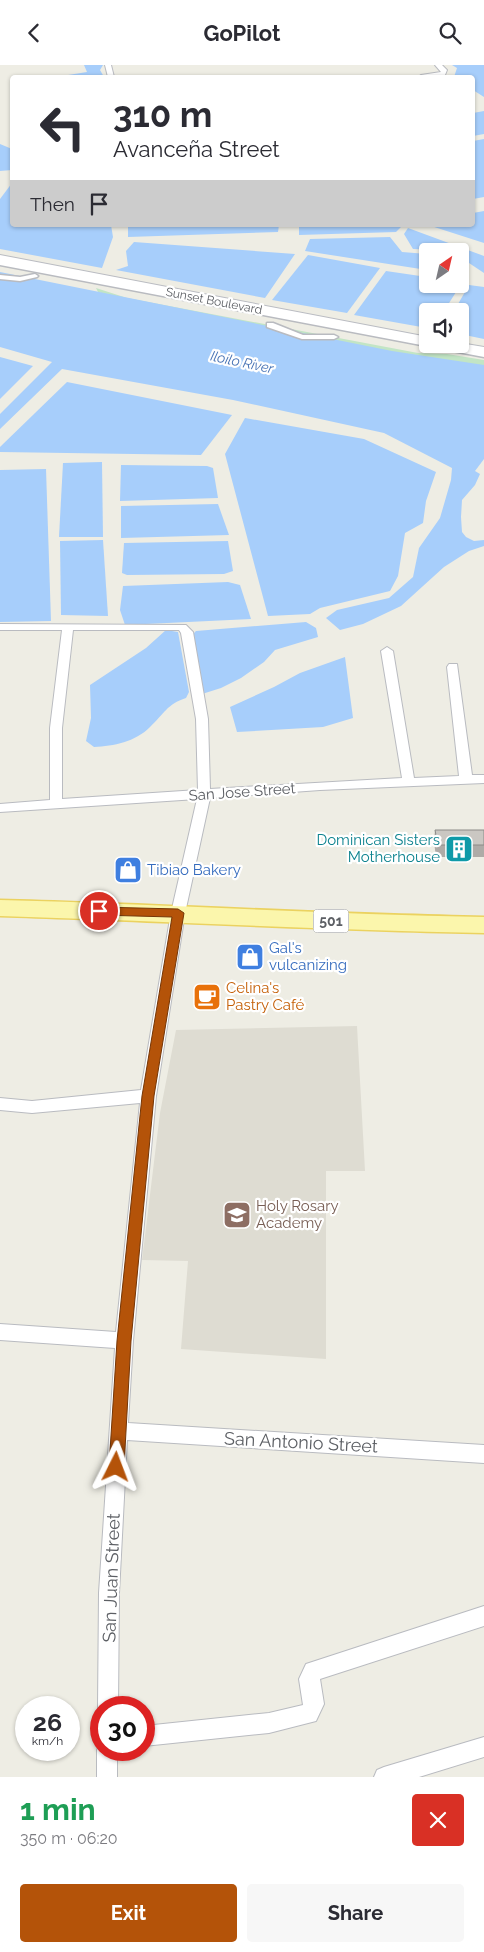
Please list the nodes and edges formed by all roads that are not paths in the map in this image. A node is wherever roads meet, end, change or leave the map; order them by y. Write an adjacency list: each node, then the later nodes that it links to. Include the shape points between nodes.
1 (438, 65): 2 (street, via 445,71)
2 (436, 75)
3 (0, 255): 7 (main road, Sunset Boulevard)
4 (0, 261): 7 (main road, Sunset Boulevard); 16 (street)
5 (34, 276): 6 (street, via 20,279)
6 (0, 277)
7 (312, 317): 9 (main road, Sunset Boulevard); 11 (main road, Sunset Boulevard)
8 (270, 325): 10 (street, via 302,337)
9 (419, 334)
10 (334, 337)
11 (419, 339)
12 (469, 343): 13 (main road)
13 (484, 346)
14 (469, 348): 15 (main road)
15 (484, 351)
16 (484, 355)
17 (0, 627): 18 (street)
18 (68, 627): 24 (street, San Juan Street, via 176,626 186,629 202,719); 25 (street, via 56,728)
19 (387, 651): 23 (street)
20 (453, 667): 21 (street)
21 (466, 779): 22 (street, San Jose Street); 23 (street, San Jose Street)
22 (484, 779)
23 (409, 783): 24 (street, San Jose Street)
24 (204, 795): 25 (street, San Jose Street); 28 (street, San Juan Street)
25 (56, 803): 26 (street, San Jose Street)
26 (0, 808)
27 (0, 908): 28 (main road, 501)
28 (178, 913): 29 (main road, 501); 30 (street, San Juan Street)
29 (484, 925)
30 (148, 1096): 31 (street, via 32,1107); 33 (street, San Juan Street)
31 (0, 1104)
32 (0, 1332): 33 (street)
33 (124, 1341): 34 (street, San Juan Street)
34 (118, 1431): 35 (street, San Antonio Street); 37 (street, San Juan Street, via 109,1593)
35 (484, 1454)
36 (484, 1617): 38 (street, via 313,1671 309,1679 314,1704 308,1714 269,1723)
37 (108, 1696)
38 (155, 1735)
39 (484, 1747): 42 (street)
40 (107, 1761): 41 (street)
41 (106, 1777)
42 (384, 1777)

